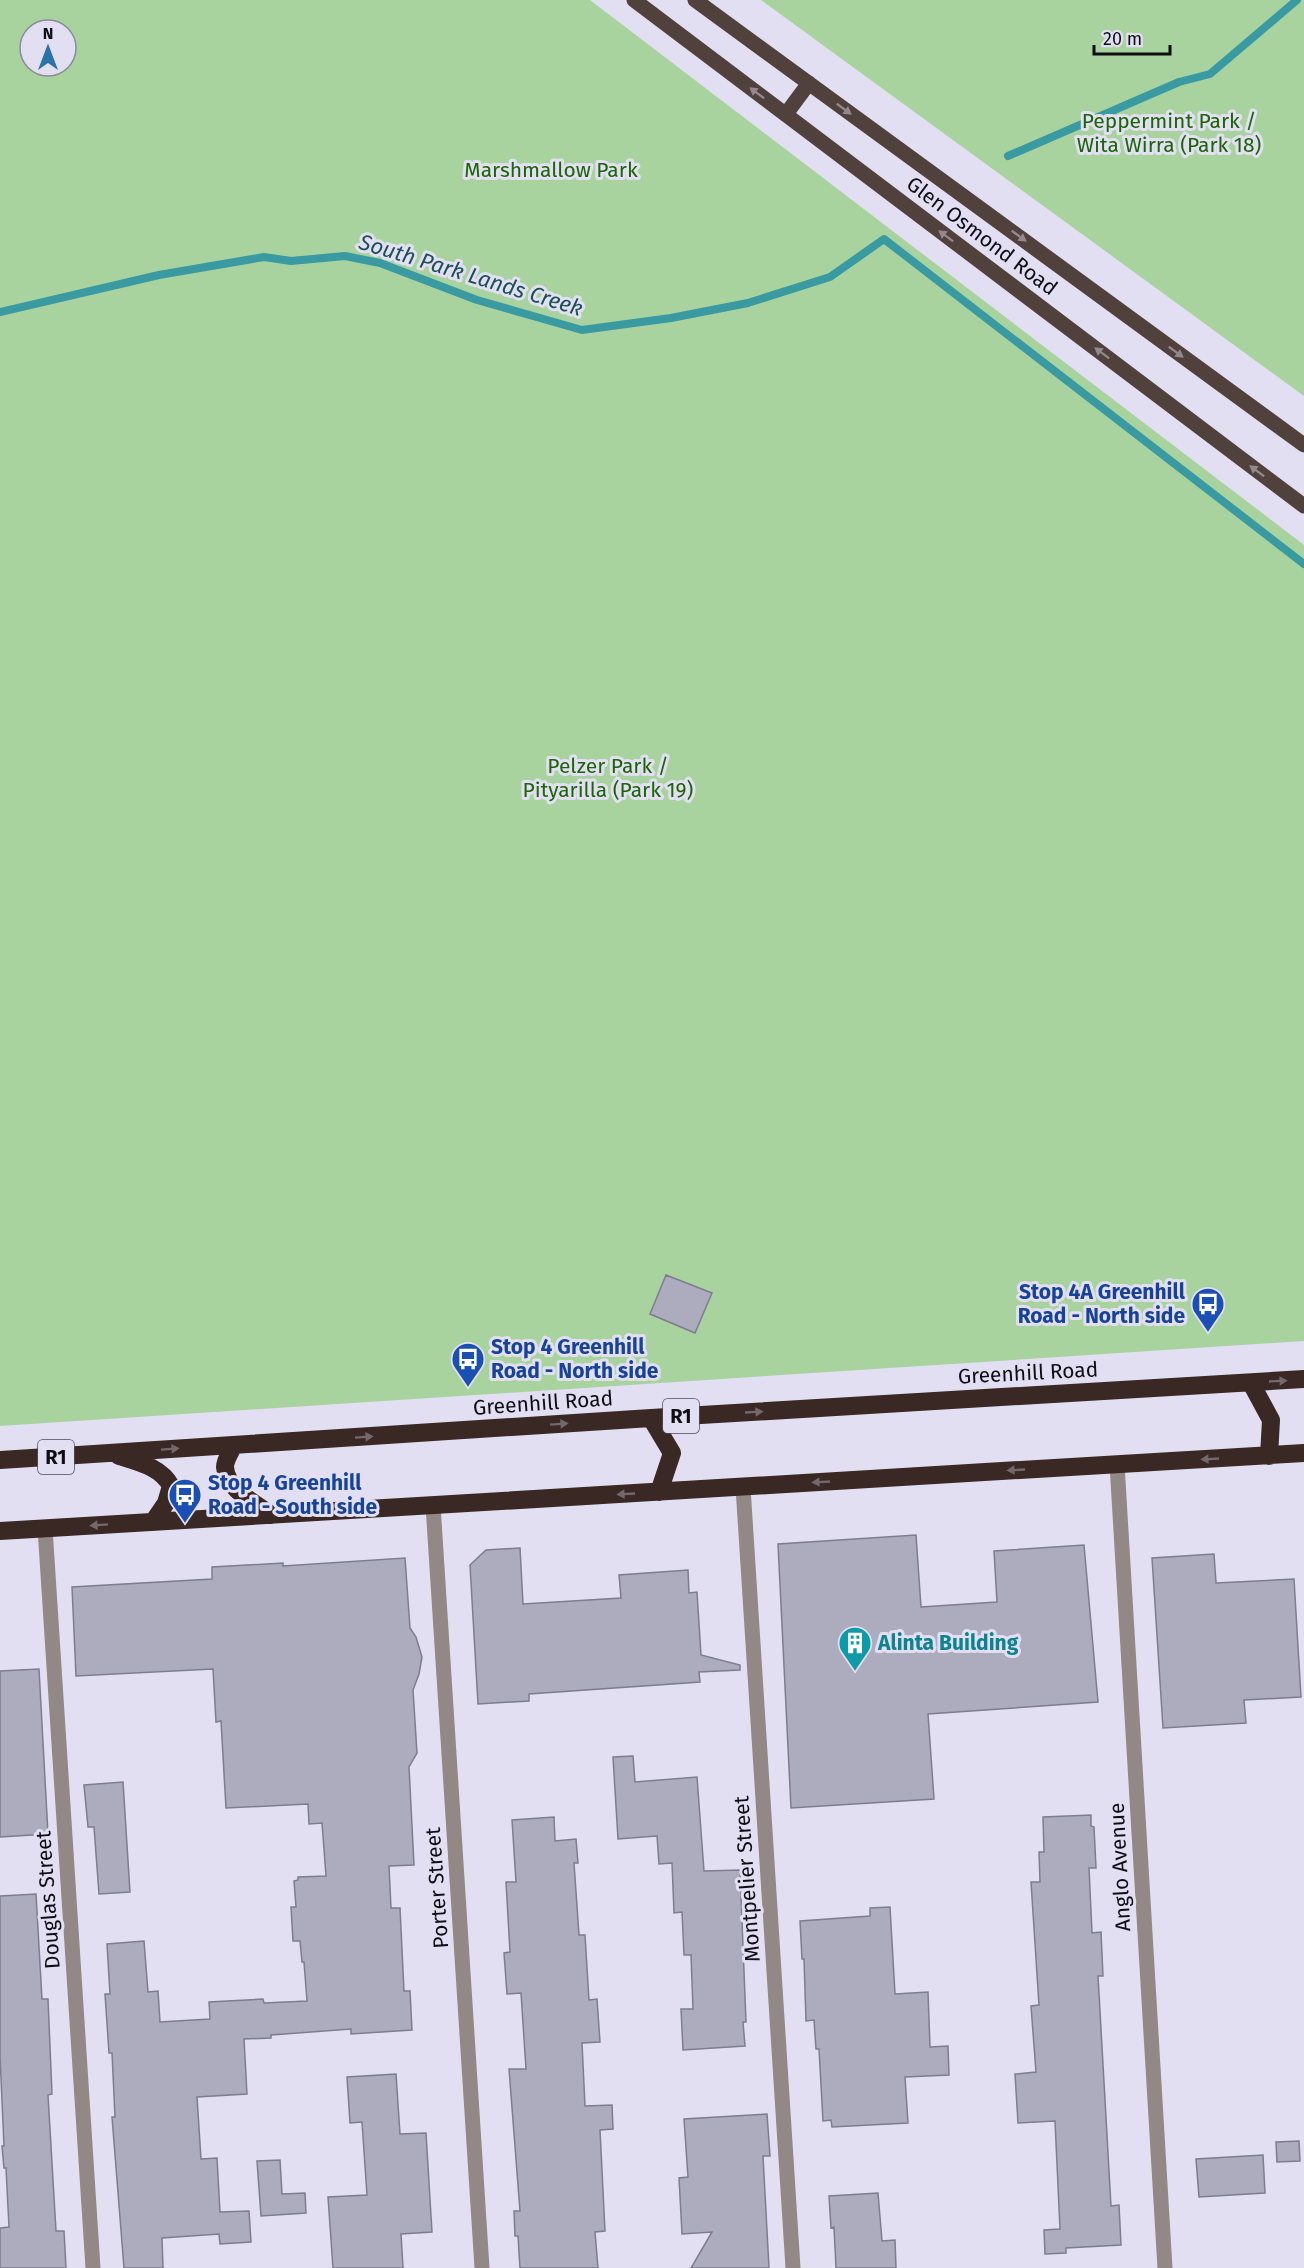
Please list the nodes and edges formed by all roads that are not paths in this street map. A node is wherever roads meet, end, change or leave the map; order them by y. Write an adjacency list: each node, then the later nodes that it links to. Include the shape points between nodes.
1 (634, 0): 4 (main road, Glen Osmond Road, one-way to 1)
2 (695, 0): 3 (main road, Glen Osmond Road)
3 (809, 83): 4 (main road); 5 (main road, Glen Osmond Road, one-way to 5)
4 (786, 114): 6 (main road, Glen Osmond Road, one-way to 4)
5 (1304, 445)
6 (1304, 506)
7 (1304, 1379): 8 (highway, Greenhill Road / R1, one-way to 7)
8 (1251, 1383): 9 (highway, Greenhill Road / R1, one-way to 8); 13 (highway, via 1272,1420)
9 (651, 1418): 10 (highway, Greenhill Road / R1, one-way to 9); 17 (highway, via 672,1454)
10 (234, 1444): 11 (highway, Greenhill Road / R1, one-way to 10); 19 (highway, via 225,1465 227,1476 238,1491)
11 (111, 1454): 14 (highway, Greenhill Road / R1); 20 (highway, via 159,1471 167,1478 171,1486 166,1503)
12 (1304, 1454): 13 (highway)
13 (1269, 1456): 15 (highway, one-way to 15)
14 (0, 1460)
15 (1117, 1464): 16 (highway, one-way to 16); 26 (street, Anglo Avenue)
16 (743, 1486): 17 (highway); 25 (street, Montpelier Street)
17 (659, 1492): 18 (highway, one-way to 18)
18 (433, 1505): 19 (highway); 24 (street, Porter Street)
19 (271, 1515): 20 (highway)
20 (153, 1522): 21 (highway, one-way to 21)
21 (45, 1528): 22 (highway); 23 (street, Douglas Street)
22 (0, 1531)
23 (93, 2268)
24 (482, 2268)
25 (793, 2268)
26 (1165, 2268)

